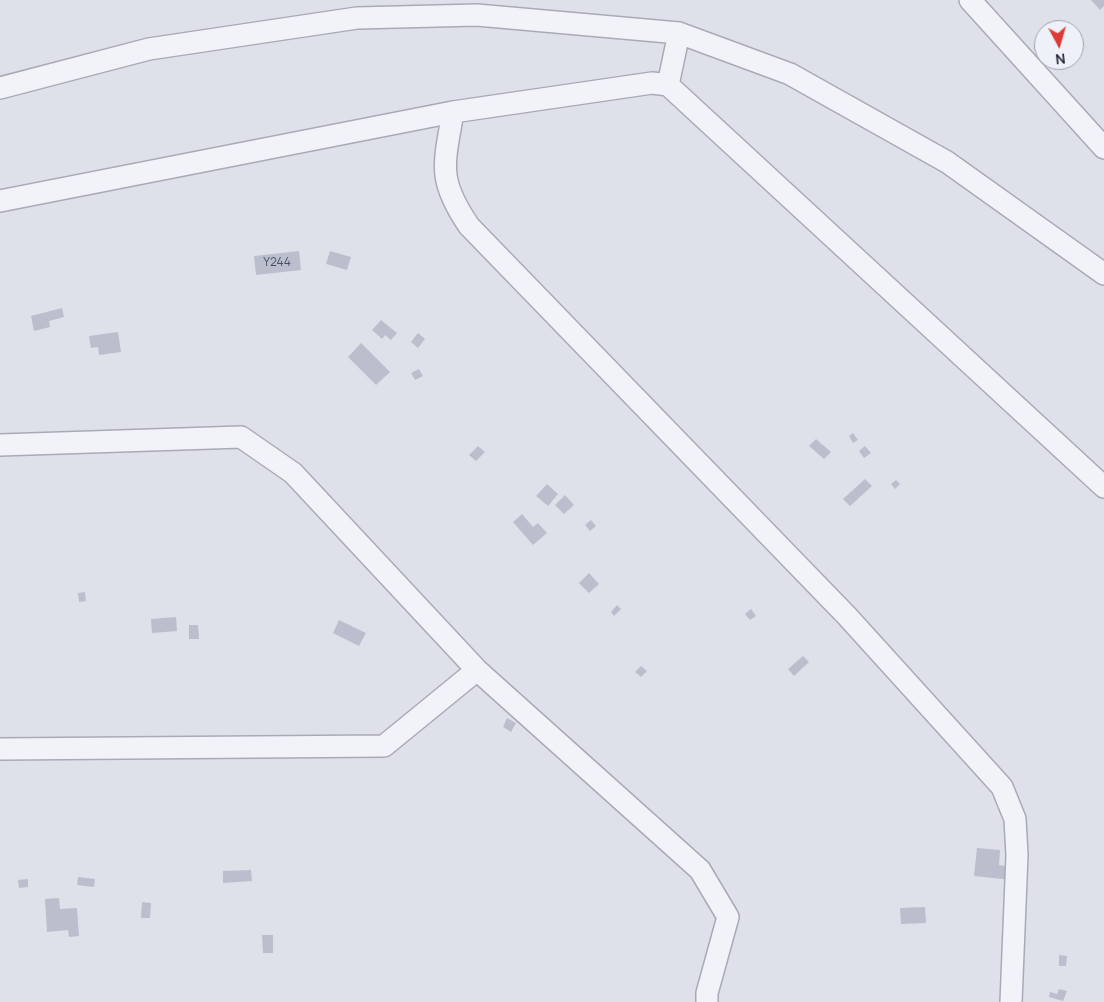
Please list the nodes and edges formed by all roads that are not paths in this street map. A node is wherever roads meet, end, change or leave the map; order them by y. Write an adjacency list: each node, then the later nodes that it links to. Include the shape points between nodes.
1 (970, 0): 7 (street)
2 (477, 7): 3 (street); 5 (street, via 357,18 158,48)
3 (679, 33): 4 (street); 9 (street, via 790,74 947,162)
4 (668, 84): 6 (street, via 652,83); 11 (street)
5 (0, 88)
6 (453, 112): 8 (street); 15 (street, via 444,166 448,188 469,226 840,609 1002,787 1015,820 1017,854)
7 (1104, 148)
8 (0, 201)
9 (1104, 274)
10 (0, 445): 12 (street, via 241,437 293,473)
11 (1104, 487)
12 (477, 670): 13 (street, via 384,746); 14 (street, via 700,870 728,917)
13 (0, 749)
14 (707, 1002)
15 (1011, 1002)

